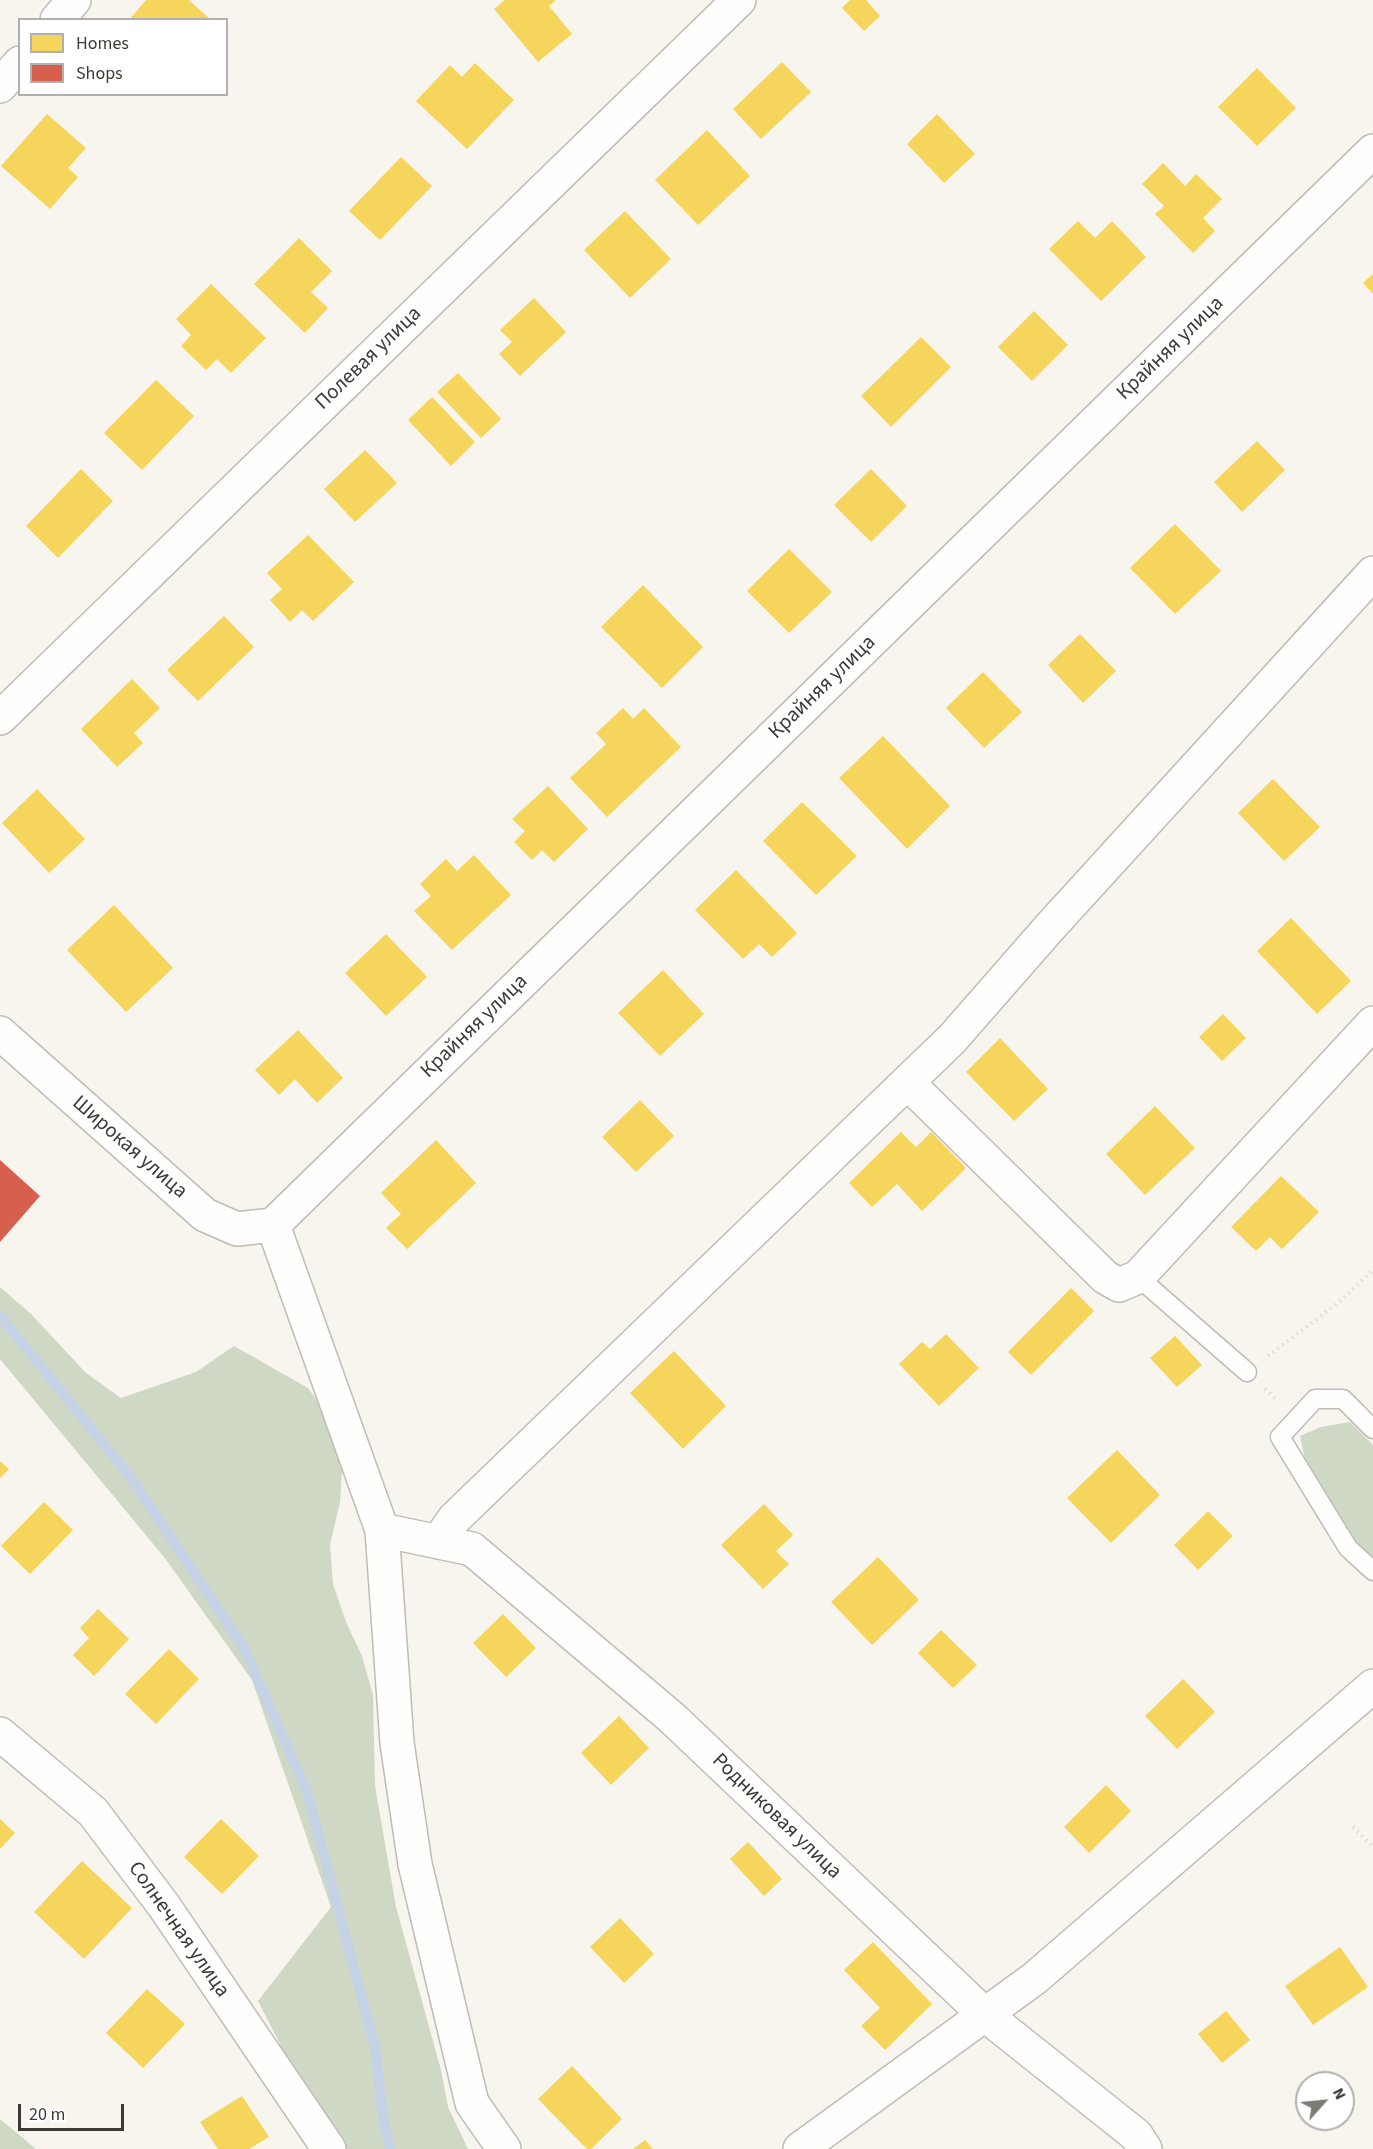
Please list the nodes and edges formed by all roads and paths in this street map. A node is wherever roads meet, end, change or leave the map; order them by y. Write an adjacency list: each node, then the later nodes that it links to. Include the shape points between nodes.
1 (74, 0): 3 (street)
2 (739, 0): 8 (street, Полевая улица)
3 (59, 18)
4 (18, 65): 5 (street)
5 (0, 86)
6 (1373, 151): 12 (street, Крайняя улица)
7 (1373, 573): 11 (street)
8 (0, 718)
9 (1373, 1023): 14 (street)
10 (0, 1034): 12 (street, Широкая улица, via 205,1215 237,1229)
11 (908, 1083): 14 (street, via 1105,1277 1119,1285); 19 (street, via 454,1519)
12 (273, 1225): 18 (street)
13 (1373, 1270): 15 (path, via 1338,1303)
14 (1138, 1277): 15 (lane)
15 (1247, 1372): 16 (path)
16 (1296, 1417): 17 (lane, via 1315,1399 1343,1399); 20 (lane, via 1280,1437 1348,1548)
17 (1373, 1429)
18 (382, 1530): 19 (street, Родниковая улица); 27 (street, via 398,1743 415,1864 472,2103)
19 (438, 1542): 25 (street, Родниковая улица, via 472,1550 671,1717)
20 (1373, 1571)
21 (1373, 1686): 25 (street, via 1035,1978)
22 (0, 1734): 26 (street, Солнечная улица, via 93,1812 164,1906)
23 (1353, 1827): 24 (path)
24 (1373, 1847)
25 (984, 2014): 28 (street); 29 (street, Родниковая улица, via 1136,2135)
26 (329, 2149)
27 (504, 2149)
28 (800, 2149)
29 (1145, 2149)

